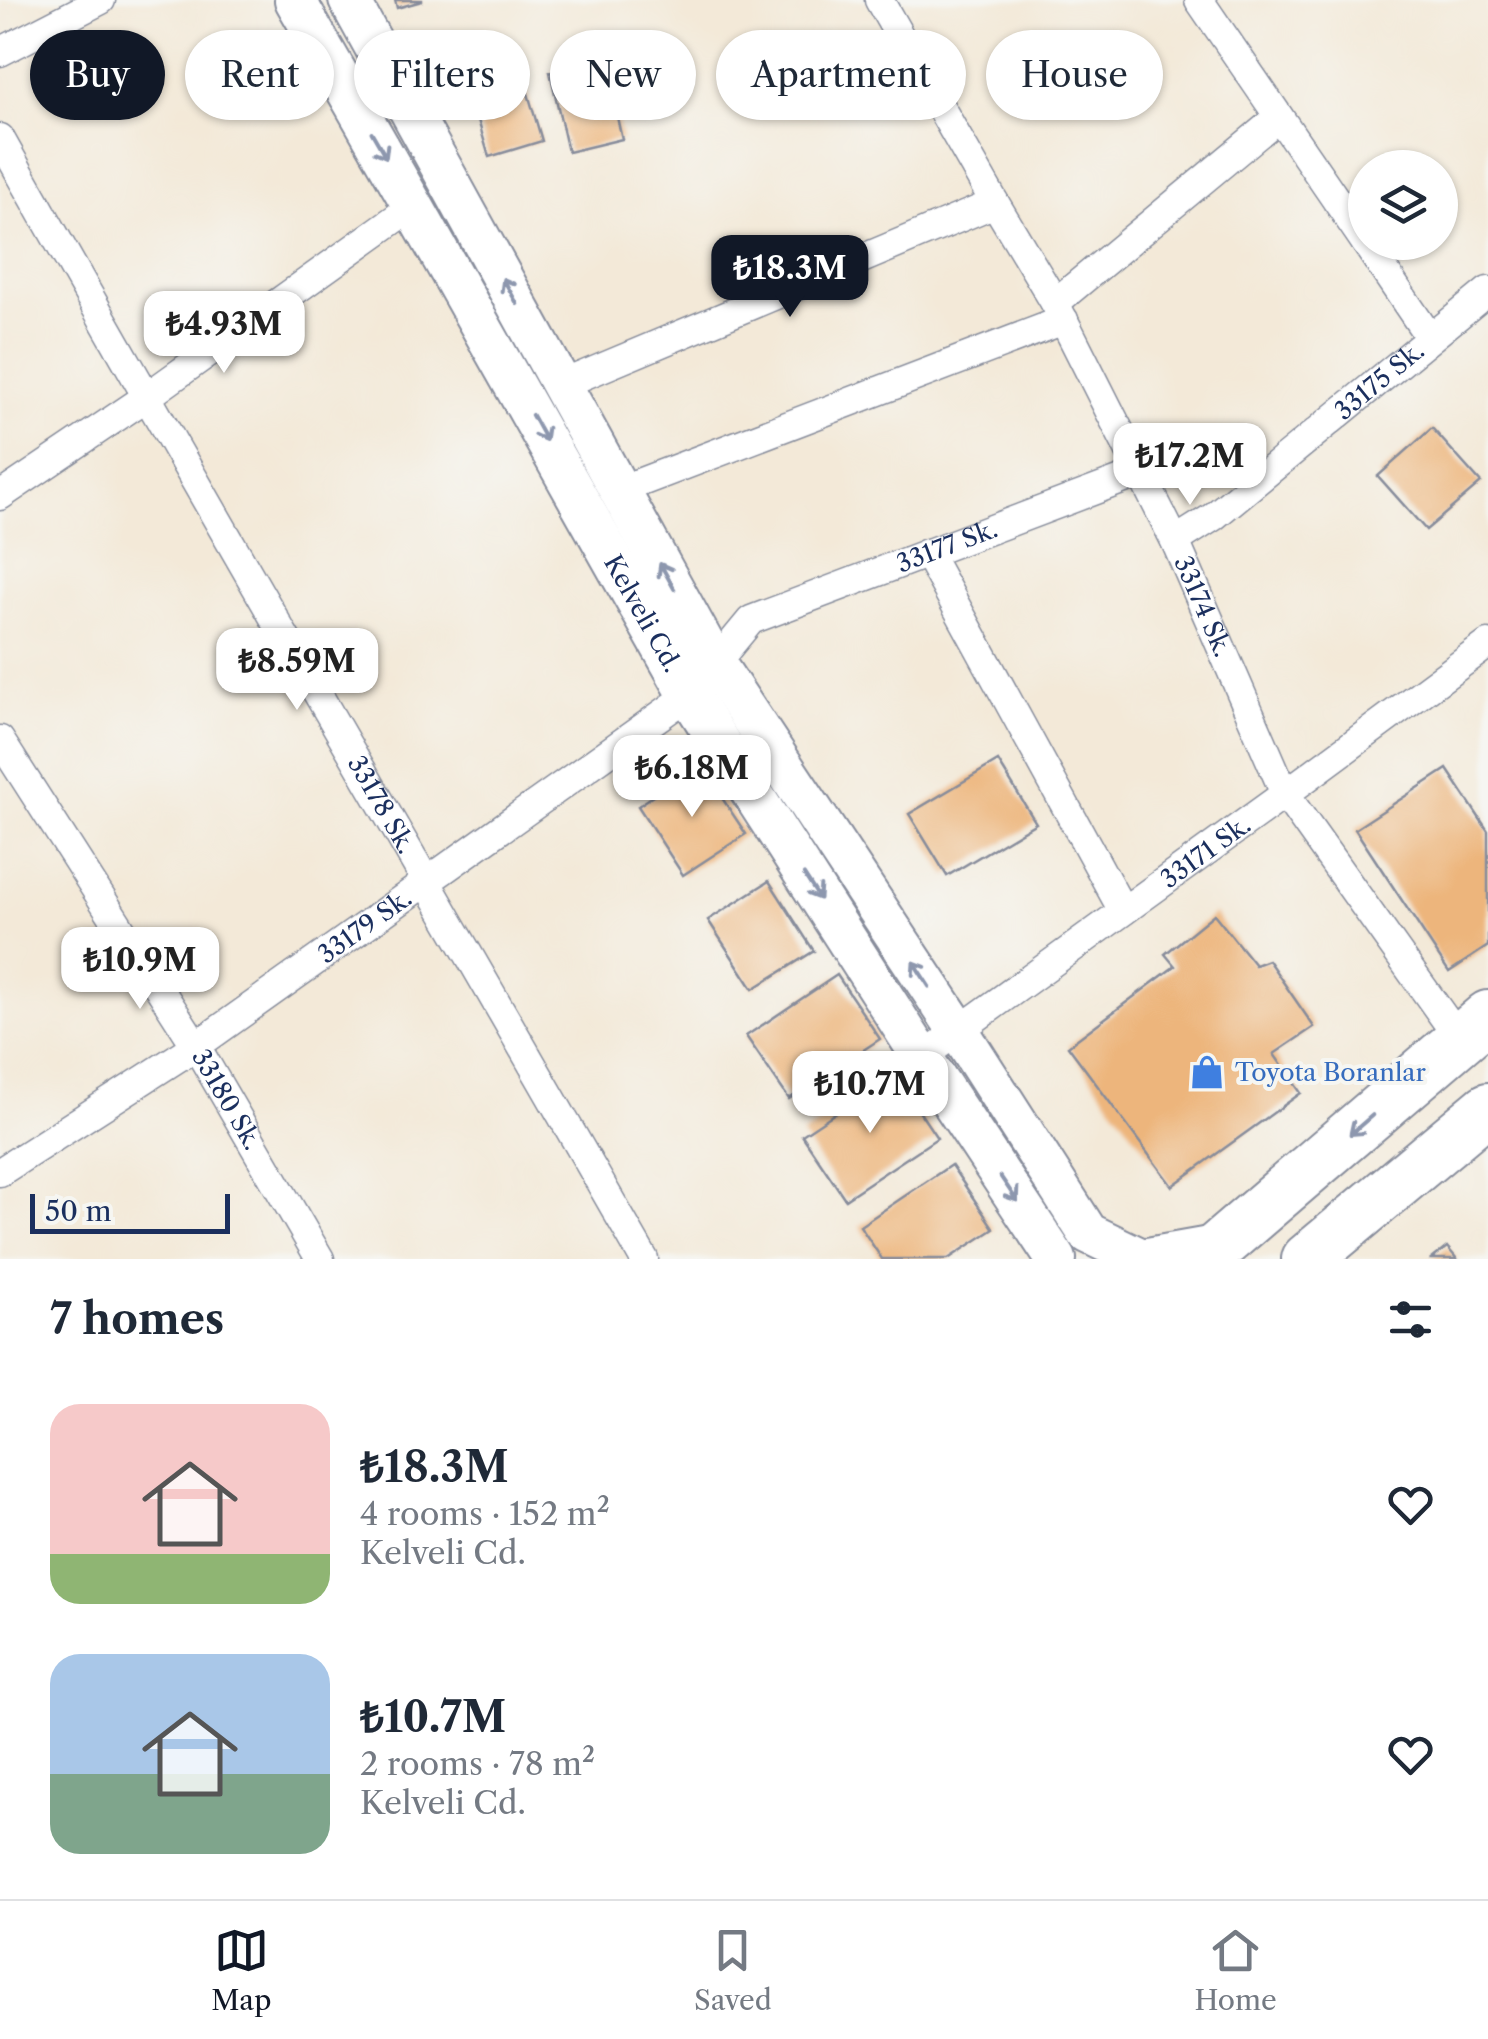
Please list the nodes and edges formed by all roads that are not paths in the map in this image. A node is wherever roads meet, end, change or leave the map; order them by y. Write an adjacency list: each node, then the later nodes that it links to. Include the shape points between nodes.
1 (101, 0): 6 (street)
2 (295, 0): 10 (street, Kelveli Cd., one-way to 10)
3 (350, 0): 16 (street, Kelveli Cd., one-way to 3)
4 (879, 0): 9 (street, 33174 Sk.)
5 (1199, 0): 7 (street)
6 (0, 52)
7 (1279, 117): 11 (street); 14 (street)
8 (0, 138): 17 (street, 33178 Sk.)
9 (995, 203): 14 (street, 33174 Sk.); 16 (street)
10 (414, 206): 17 (street); 26 (street, Kelveli Cd., one-way to 26)
11 (1348, 217)
12 (1377, 260): 15 (street)
13 (1488, 291): 15 (street, 33175 Sk.)
14 (1059, 311): 18 (street, 33174 Sk.); 19 (street)
15 (1430, 338): 21 (street, 33175 Sk.)
16 (563, 384): 19 (street, Kelveli Cd.)
17 (145, 398): 20 (street); 29 (street, 33178 Sk.)
18 (1140, 472): 21 (street, 33174 Sk.); 22 (street, 33177 Sk.)
19 (620, 490): 25 (street, Kelveli Cd., one-way to 19)
20 (0, 496)
21 (1175, 542): 28 (street, 33174 Sk.)
22 (927, 553): 23 (street, 33177 Sk.); 30 (street)
23 (751, 620): 25 (street, 33179 Sk.)
24 (1488, 644): 28 (street, 33171 Sk.)
25 (714, 662): 26 (street, 33179 Sk.); 32 (street, Kelveli Cd., one-way to 25)
26 (689, 695): 29 (street, 33179 Sk.); 34 (street, Kelveli Cd., one-way to 34)
27 (0, 740): 33 (street, 33180 Sk.)
28 (1286, 794): 30 (street, 33171 Sk.); 31 (street, 33174 Sk.)
29 (427, 880): 33 (street, 33179 Sk.); 40 (street, 33178 Sk.)
30 (1123, 911): 32 (street, 33171 Sk.)
31 (1474, 1028): 38 (highway, one-way to 38)
32 (958, 1030): 34 (street, 33171 Sk.); 37 (street, Kelveli Cd.)
33 (196, 1046): 36 (street, 33179 Sk.); 39 (street, 33180 Sk.)
34 (922, 1058): 41 (street, Kelveli Cd., one-way to 41)
35 (1488, 1108): 42 (highway)
36 (0, 1172)
37 (1098, 1246): 38 (street, Kelveli Cd., via 1142,1259)
38 (1212, 1252)
39 (320, 1259)
40 (644, 1259)
41 (1056, 1259)
42 (1307, 1259)

